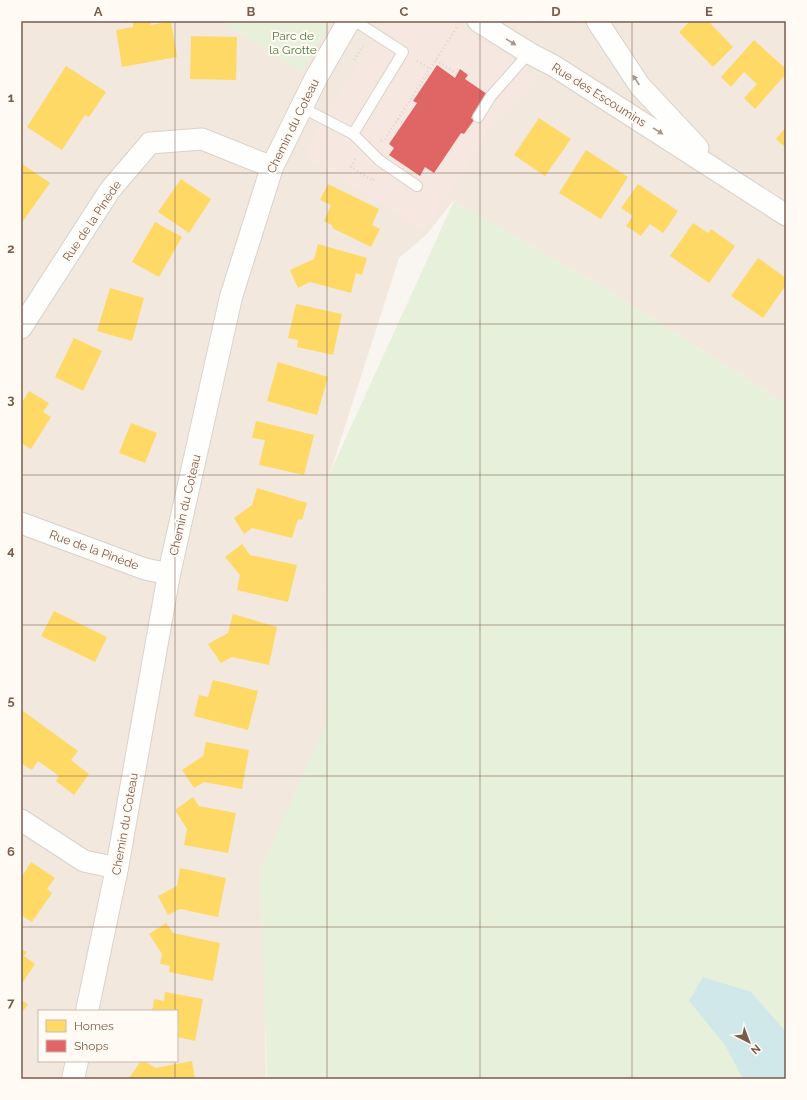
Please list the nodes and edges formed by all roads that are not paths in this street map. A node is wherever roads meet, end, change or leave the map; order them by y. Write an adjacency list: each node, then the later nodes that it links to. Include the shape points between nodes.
1 (349, 21): 6 (street, Chemin du Coteau)
2 (354, 21): 8 (lane, via 403,52)
3 (478, 21): 5 (street, Rue des Escoumins, one-way to 5)
4 (597, 21): 10 (street, Rue des Escoumins, one-way to 4, via 640,86)
5 (529, 53): 7 (lane, via 491,96); 10 (street, Rue des Escoumins, one-way to 10, via 554,66)
6 (301, 108): 8 (lane); 9 (street, Chemin du Coteau)
7 (478, 117)
8 (352, 134): 11 (lane, via 379,160)
9 (272, 167): 13 (street, Rue de la Pinède, via 202,139 150,143 110,190); 15 (street, Chemin du Coteau, via 231,298)
10 (719, 170): 12 (street, Rue des Escoumins)
11 (416, 186)
12 (786, 214)
13 (21, 328)
14 (21, 523): 15 (street, Rue de la Pinède, via 145,569)
15 (169, 574): 17 (street, Chemin du Coteau)
16 (21, 820): 17 (street, via 84,860)
17 (117, 868): 18 (street, Chemin du Coteau)
18 (87, 1010)
19 (77, 1062): 20 (street)
20 (73, 1079)

